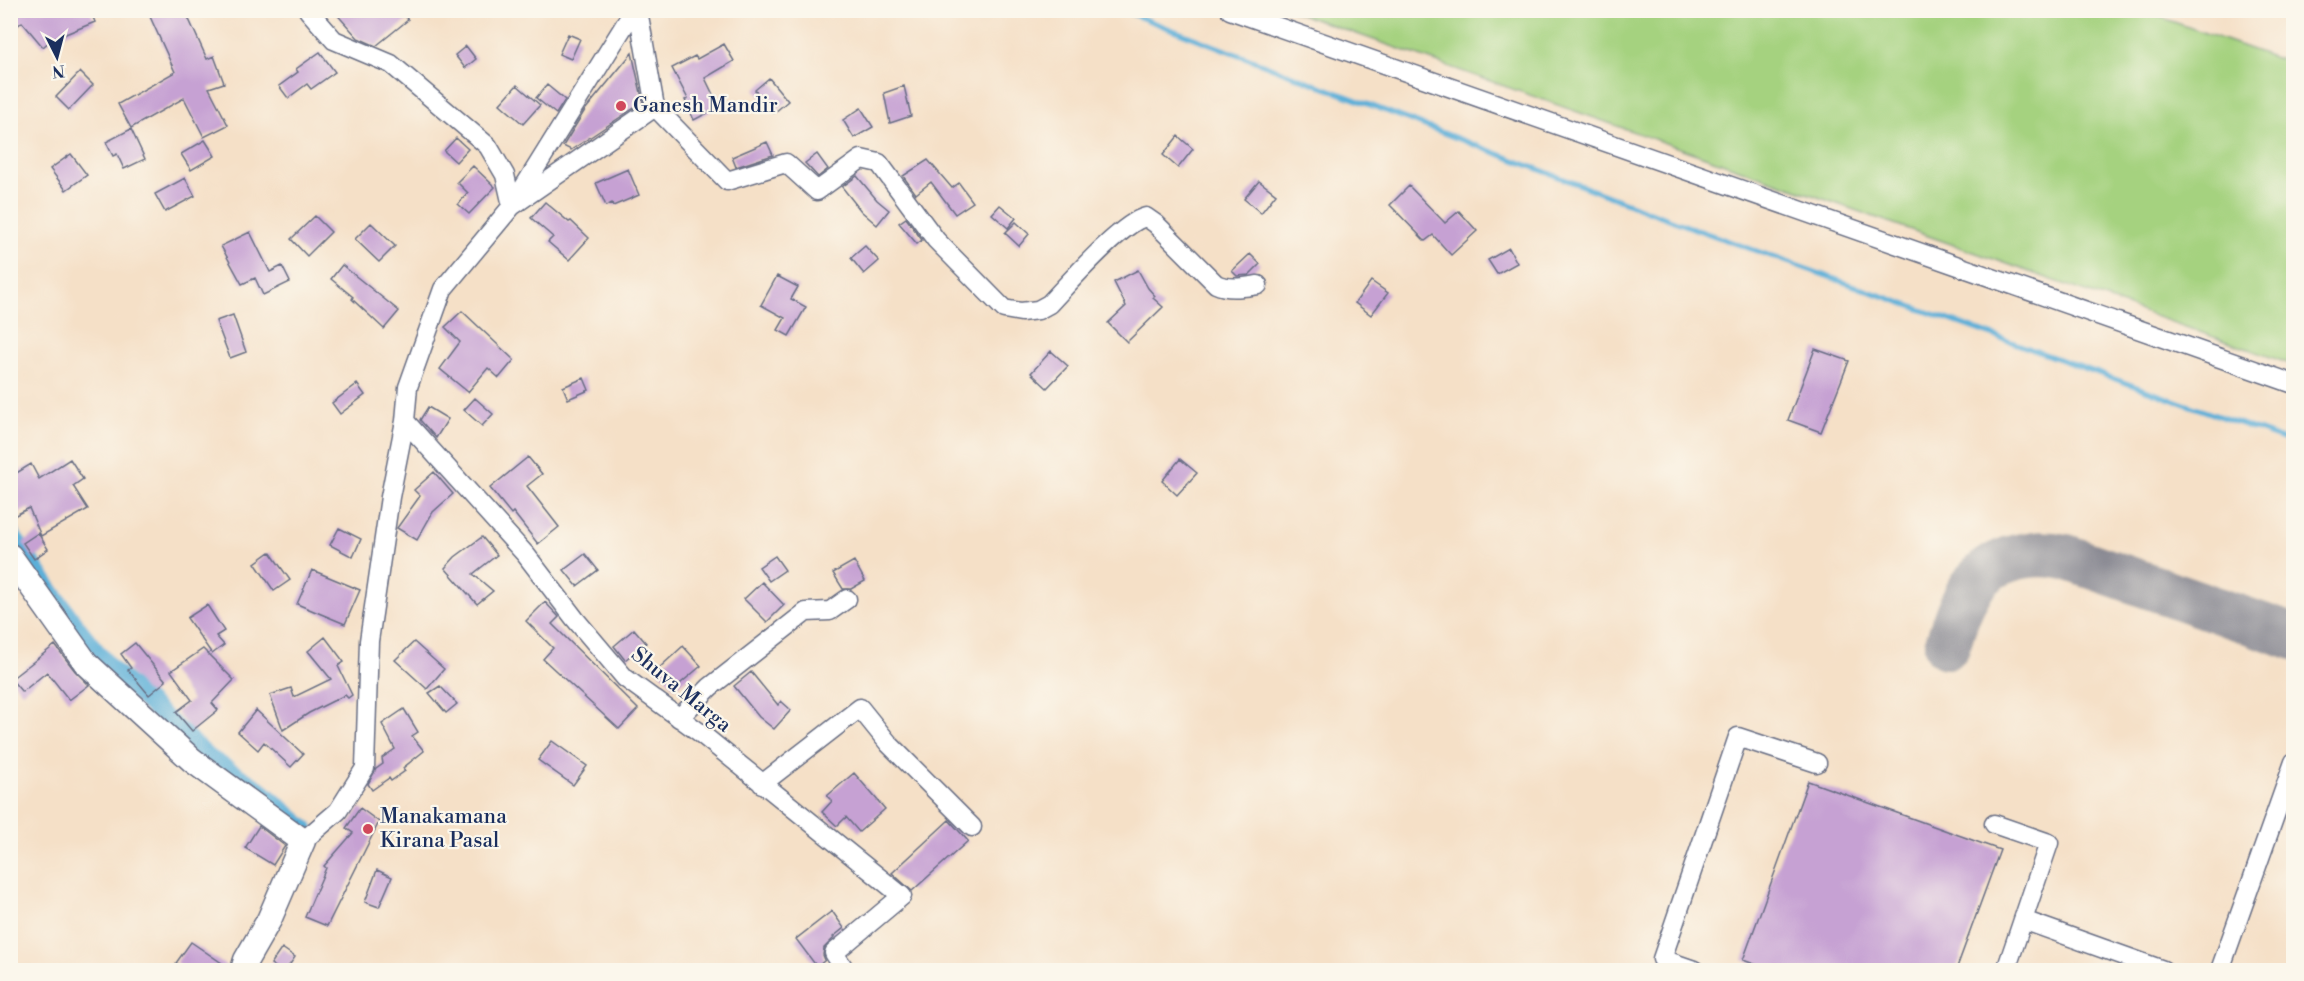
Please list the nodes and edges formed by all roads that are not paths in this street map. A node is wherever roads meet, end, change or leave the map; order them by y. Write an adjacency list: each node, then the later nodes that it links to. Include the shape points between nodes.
1 (308, 10): 5 (street, via 334,39 391,64 488,146 505,175)
2 (636, 10): 4 (street); 5 (street)
3 (1230, 10): 7 (street)
4 (656, 107): 5 (street); 6 (street, via 727,181 786,164 818,191 861,159 879,163 936,240 1004,309 1021,312 1049,304 1122,230 1146,217 1216,284 1223,288)
5 (512, 206): 8 (street, via 443,289 408,387)
6 (1258, 285)
7 (2294, 384)
8 (405, 421): 11 (street, Shuva Marga, via 526,555 625,678); 17 (street, via 369,641 366,768 338,811)
9 (10, 556): 17 (main road, via 86,663 192,760)
10 (847, 599): 11 (street, via 830,611 806,612 710,687)
11 (679, 718): 14 (street, Shuva Marga)
12 (2294, 762): 24 (street)
13 (1817, 763): 21 (street, via 1738,737 1662,959)
14 (762, 784): 16 (street, via 860,708 889,744); 20 (street, Shuva Marga, via 902,896 834,953)
15 (1994, 824): 18 (street, via 2049,843)
16 (972, 827)
17 (303, 841): 19 (main road)
18 (2023, 920): 22 (street); 23 (street)
19 (243, 970)
20 (845, 970)
21 (1694, 970)
22 (2006, 970)
23 (2163, 970)
24 (2220, 970)

